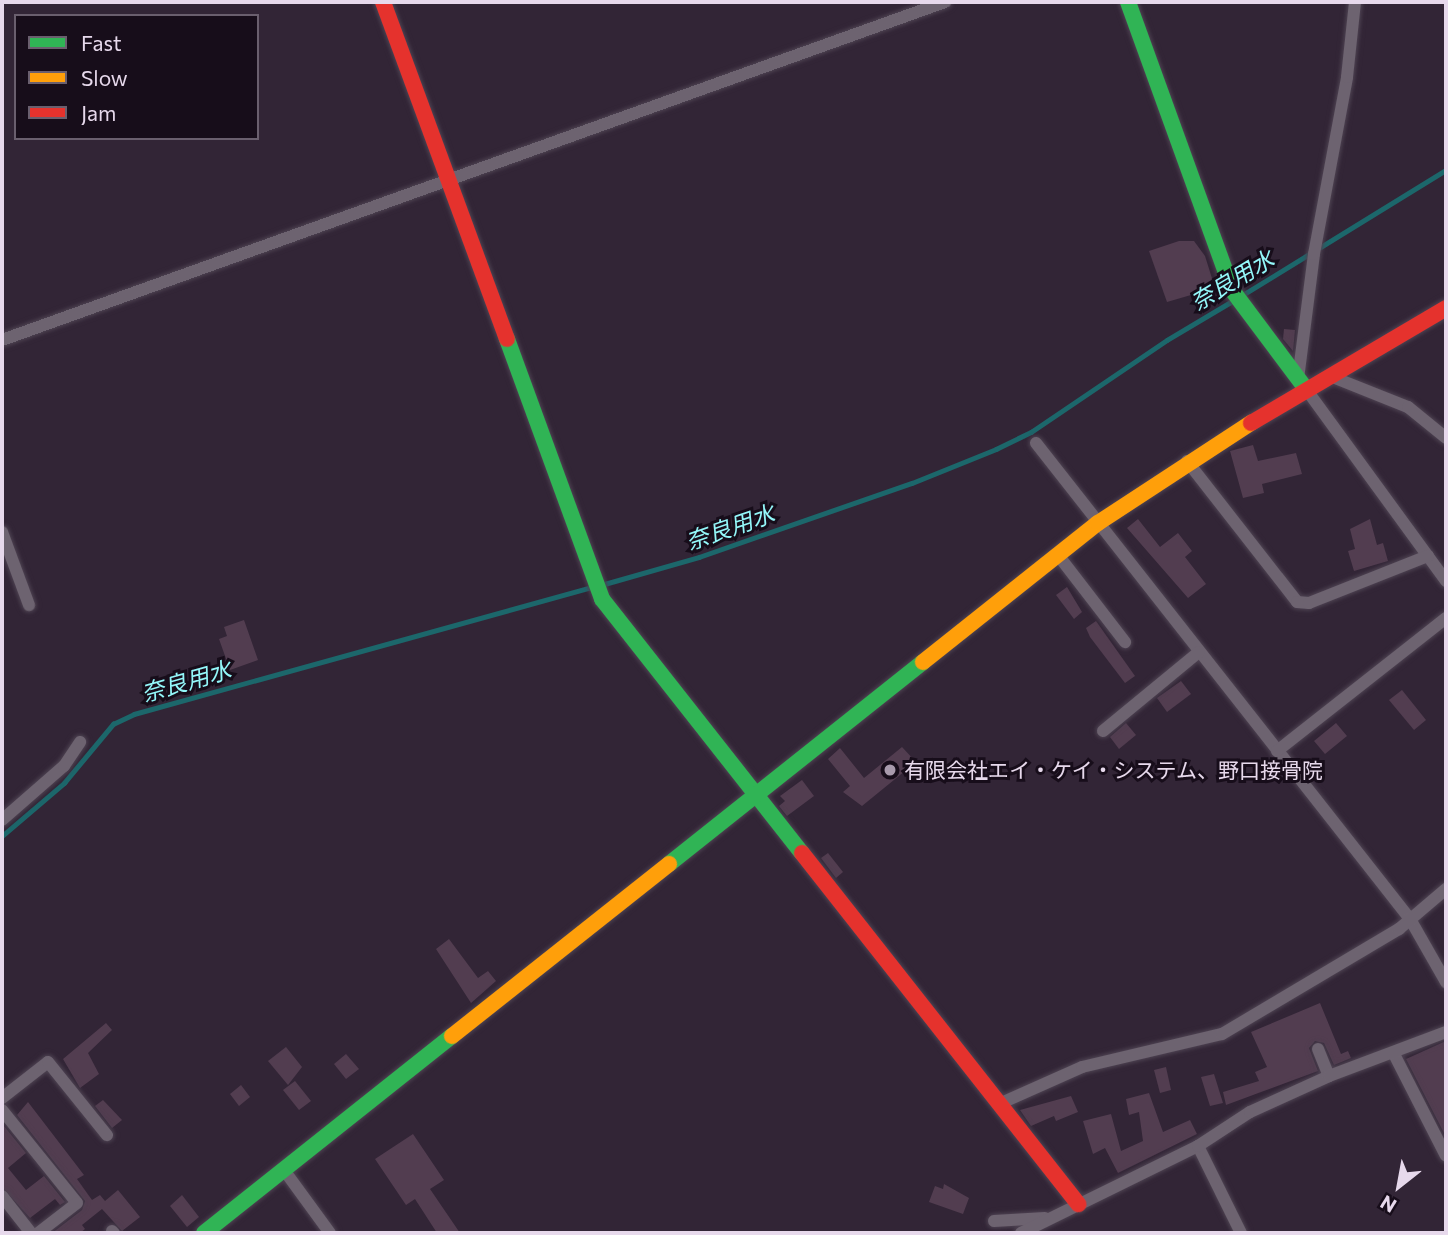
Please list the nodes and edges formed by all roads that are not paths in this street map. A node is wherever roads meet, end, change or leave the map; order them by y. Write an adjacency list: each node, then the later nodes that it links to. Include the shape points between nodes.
1 (383, 2): 5 (street)
2 (945, 2): 5 (street)
3 (1128, 2): 9 (street, via 1232,291)
4 (1355, 2): 9 (street, via 1347,77 1314,254)
5 (449, 180): 7 (street); 25 (street, via 602,598)
6 (1446, 308): 8 (street)
7 (2, 340)
8 (1330, 376): 9 (street); 10 (street, via 1408,407)
9 (1302, 384): 12 (street); 16 (street)
10 (1446, 438)
11 (1036, 443): 13 (street)
12 (1187, 461): 13 (street); 16 (street, via 1297,602 1309,603)
13 (1098, 523): 15 (street); 21 (street)
14 (2, 532): 18 (street)
15 (1058, 555): 20 (street); 25 (street)
16 (1427, 556): 17 (street)
17 (1446, 581)
18 (29, 605)
19 (1446, 618): 24 (street)
20 (1125, 642)
21 (1199, 652): 22 (street); 24 (street)
22 (1103, 731)
23 (80, 742): 26 (street, via 64,766)
24 (1277, 751): 28 (street)
25 (758, 794): 35 (street); 40 (street)
26 (2, 820)
27 (1446, 889): 28 (street)
28 (1410, 919): 29 (street); 35 (street, via 1222,1034 1082,1067)
29 (1446, 982)
30 (1446, 1032): 32 (street)
31 (1318, 1049): 33 (street)
32 (1394, 1054): 33 (street); 39 (street)
33 (1329, 1076): 38 (street, via 1250,1112)
34 (2, 1098): 37 (street, via 48,1062)
35 (999, 1104): 42 (street)
36 (2, 1110): 46 (street, via 77,1203)
37 (107, 1135)
38 (1198, 1146): 42 (street); 50 (street)
39 (1446, 1156)
40 (284, 1170): 47 (street); 48 (street)
41 (2, 1196): 45 (street)
42 (1078, 1204): 43 (street)
43 (1052, 1217): 44 (street); 49 (street)
44 (994, 1221)
45 (30, 1233)
46 (38, 1233)
47 (204, 1233)
48 (330, 1233)
49 (1021, 1233)
50 (1241, 1233)

